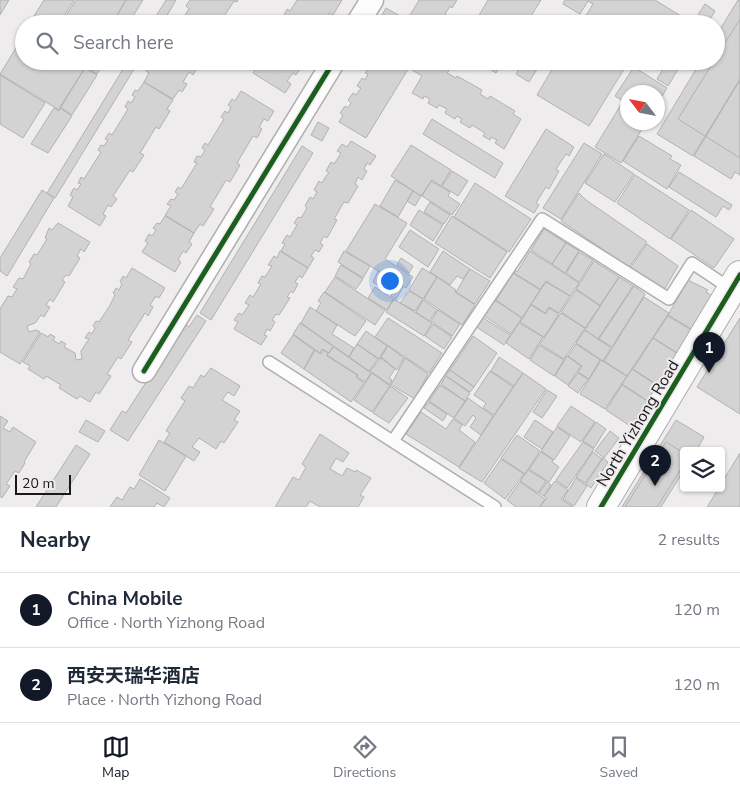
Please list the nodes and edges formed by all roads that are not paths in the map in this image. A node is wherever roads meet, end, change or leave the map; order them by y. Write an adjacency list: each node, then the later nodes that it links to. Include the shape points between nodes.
1 (372, 0): 2 (street)
2 (363, 15)
3 (328, 70): 6 (street)
4 (736, 282): 7 (lane, via 692,263 670,299 542,219); 9 (street, North Yizhong Road)
5 (269, 362): 7 (lane)
6 (144, 371)
7 (393, 442): 8 (lane)
8 (495, 507)
9 (601, 507)

